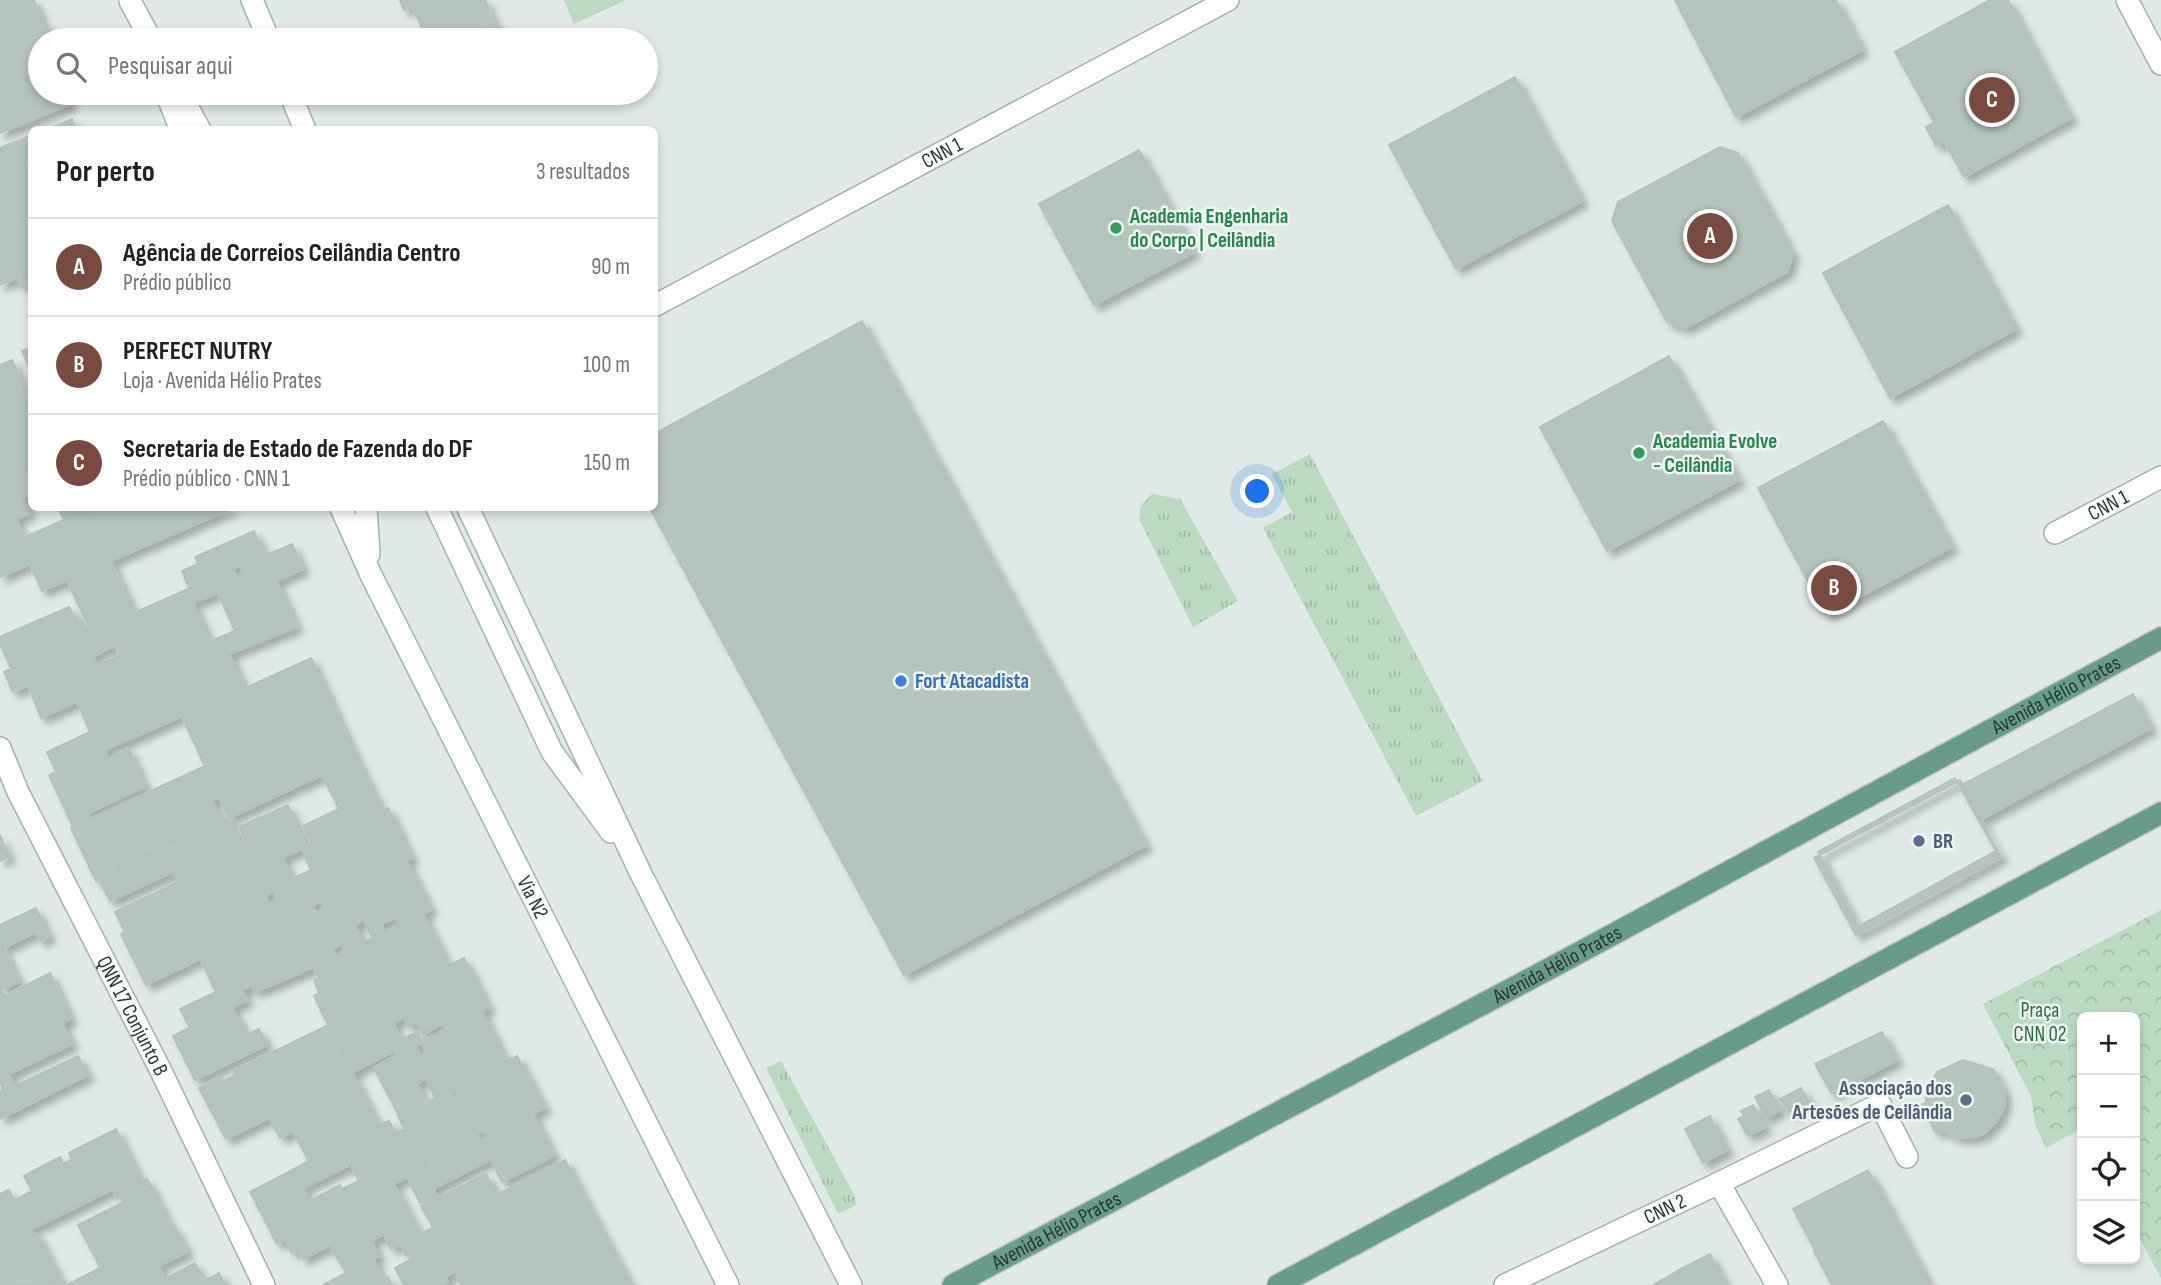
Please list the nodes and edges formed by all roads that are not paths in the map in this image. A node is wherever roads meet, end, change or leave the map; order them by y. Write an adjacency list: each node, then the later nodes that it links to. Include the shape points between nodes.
1 (130, 0): 5 (main road); 6 (main road)
2 (253, 0): 7 (main road)
3 (1228, 0): 15 (main road, CNN 1)
4 (2127, 0): 8 (main road)
5 (140, 28)
6 (145, 28)
7 (264, 28)
8 (2161, 64)
9 (171, 105): 12 (main road)
10 (186, 105): 13 (main road)
11 (295, 105): 14 (main road)
12 (179, 126)
13 (198, 126)
14 (303, 126)
15 (658, 304)
16 (2161, 477): 21 (main road, CNN 1)
17 (342, 511): 22 (main road, Via N2)
18 (366, 511): 22 (main road)
19 (438, 511): 26 (main road, via 552,752)
20 (469, 511): 26 (main road)
21 (2055, 533)
22 (371, 575): 30 (main road, Via N2)
23 (2161, 638): 32 (main road, Avenida Hélio Prates)
24 (0, 748): 29 (main road, QNN 17 Conjunto B)
25 (2161, 813): 33 (main road)
26 (641, 874): 31 (main road)
27 (1907, 1157): 28 (main road, CNN 2, via 1880,1104)
28 (1719, 1183): 34 (main road, CNN 2); 35 (main road)
29 (264, 1285)
30 (728, 1285)
31 (851, 1285)
32 (953, 1285)
33 (1278, 1285)
34 (1505, 1285)
35 (1777, 1285)

